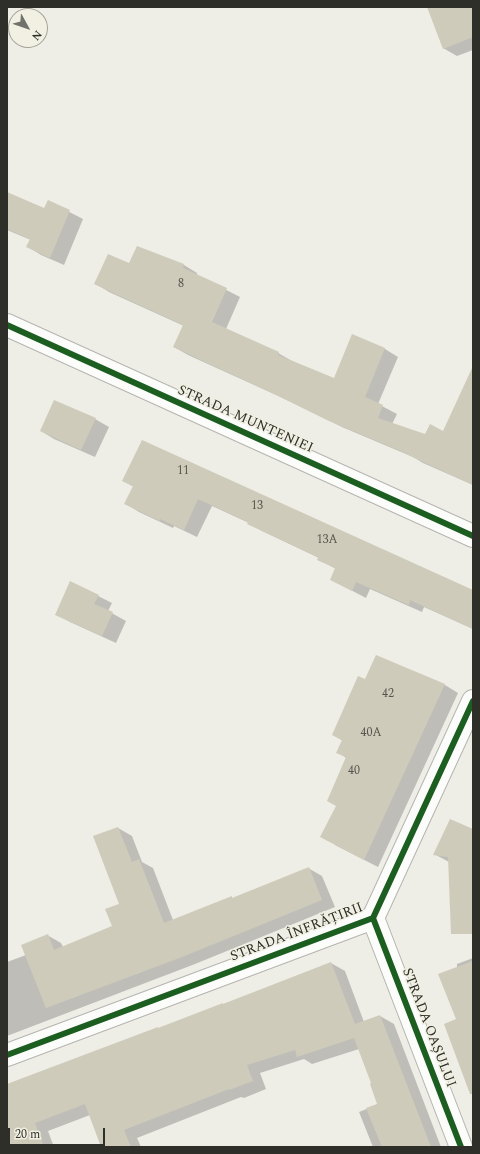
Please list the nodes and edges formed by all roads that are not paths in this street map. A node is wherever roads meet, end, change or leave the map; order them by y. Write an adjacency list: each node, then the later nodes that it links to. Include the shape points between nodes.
1 (7, 325): 2 (street, STRADA MUNTENIEI)
2 (473, 536)
3 (473, 701): 4 (street, STRADA ÎNFRĂȚIRII)
4 (373, 918): 5 (street, STRADA ÎNFRĂȚIRII); 6 (street, STRADA OAȘULUI)
5 (7, 1055)
6 (461, 1147)

